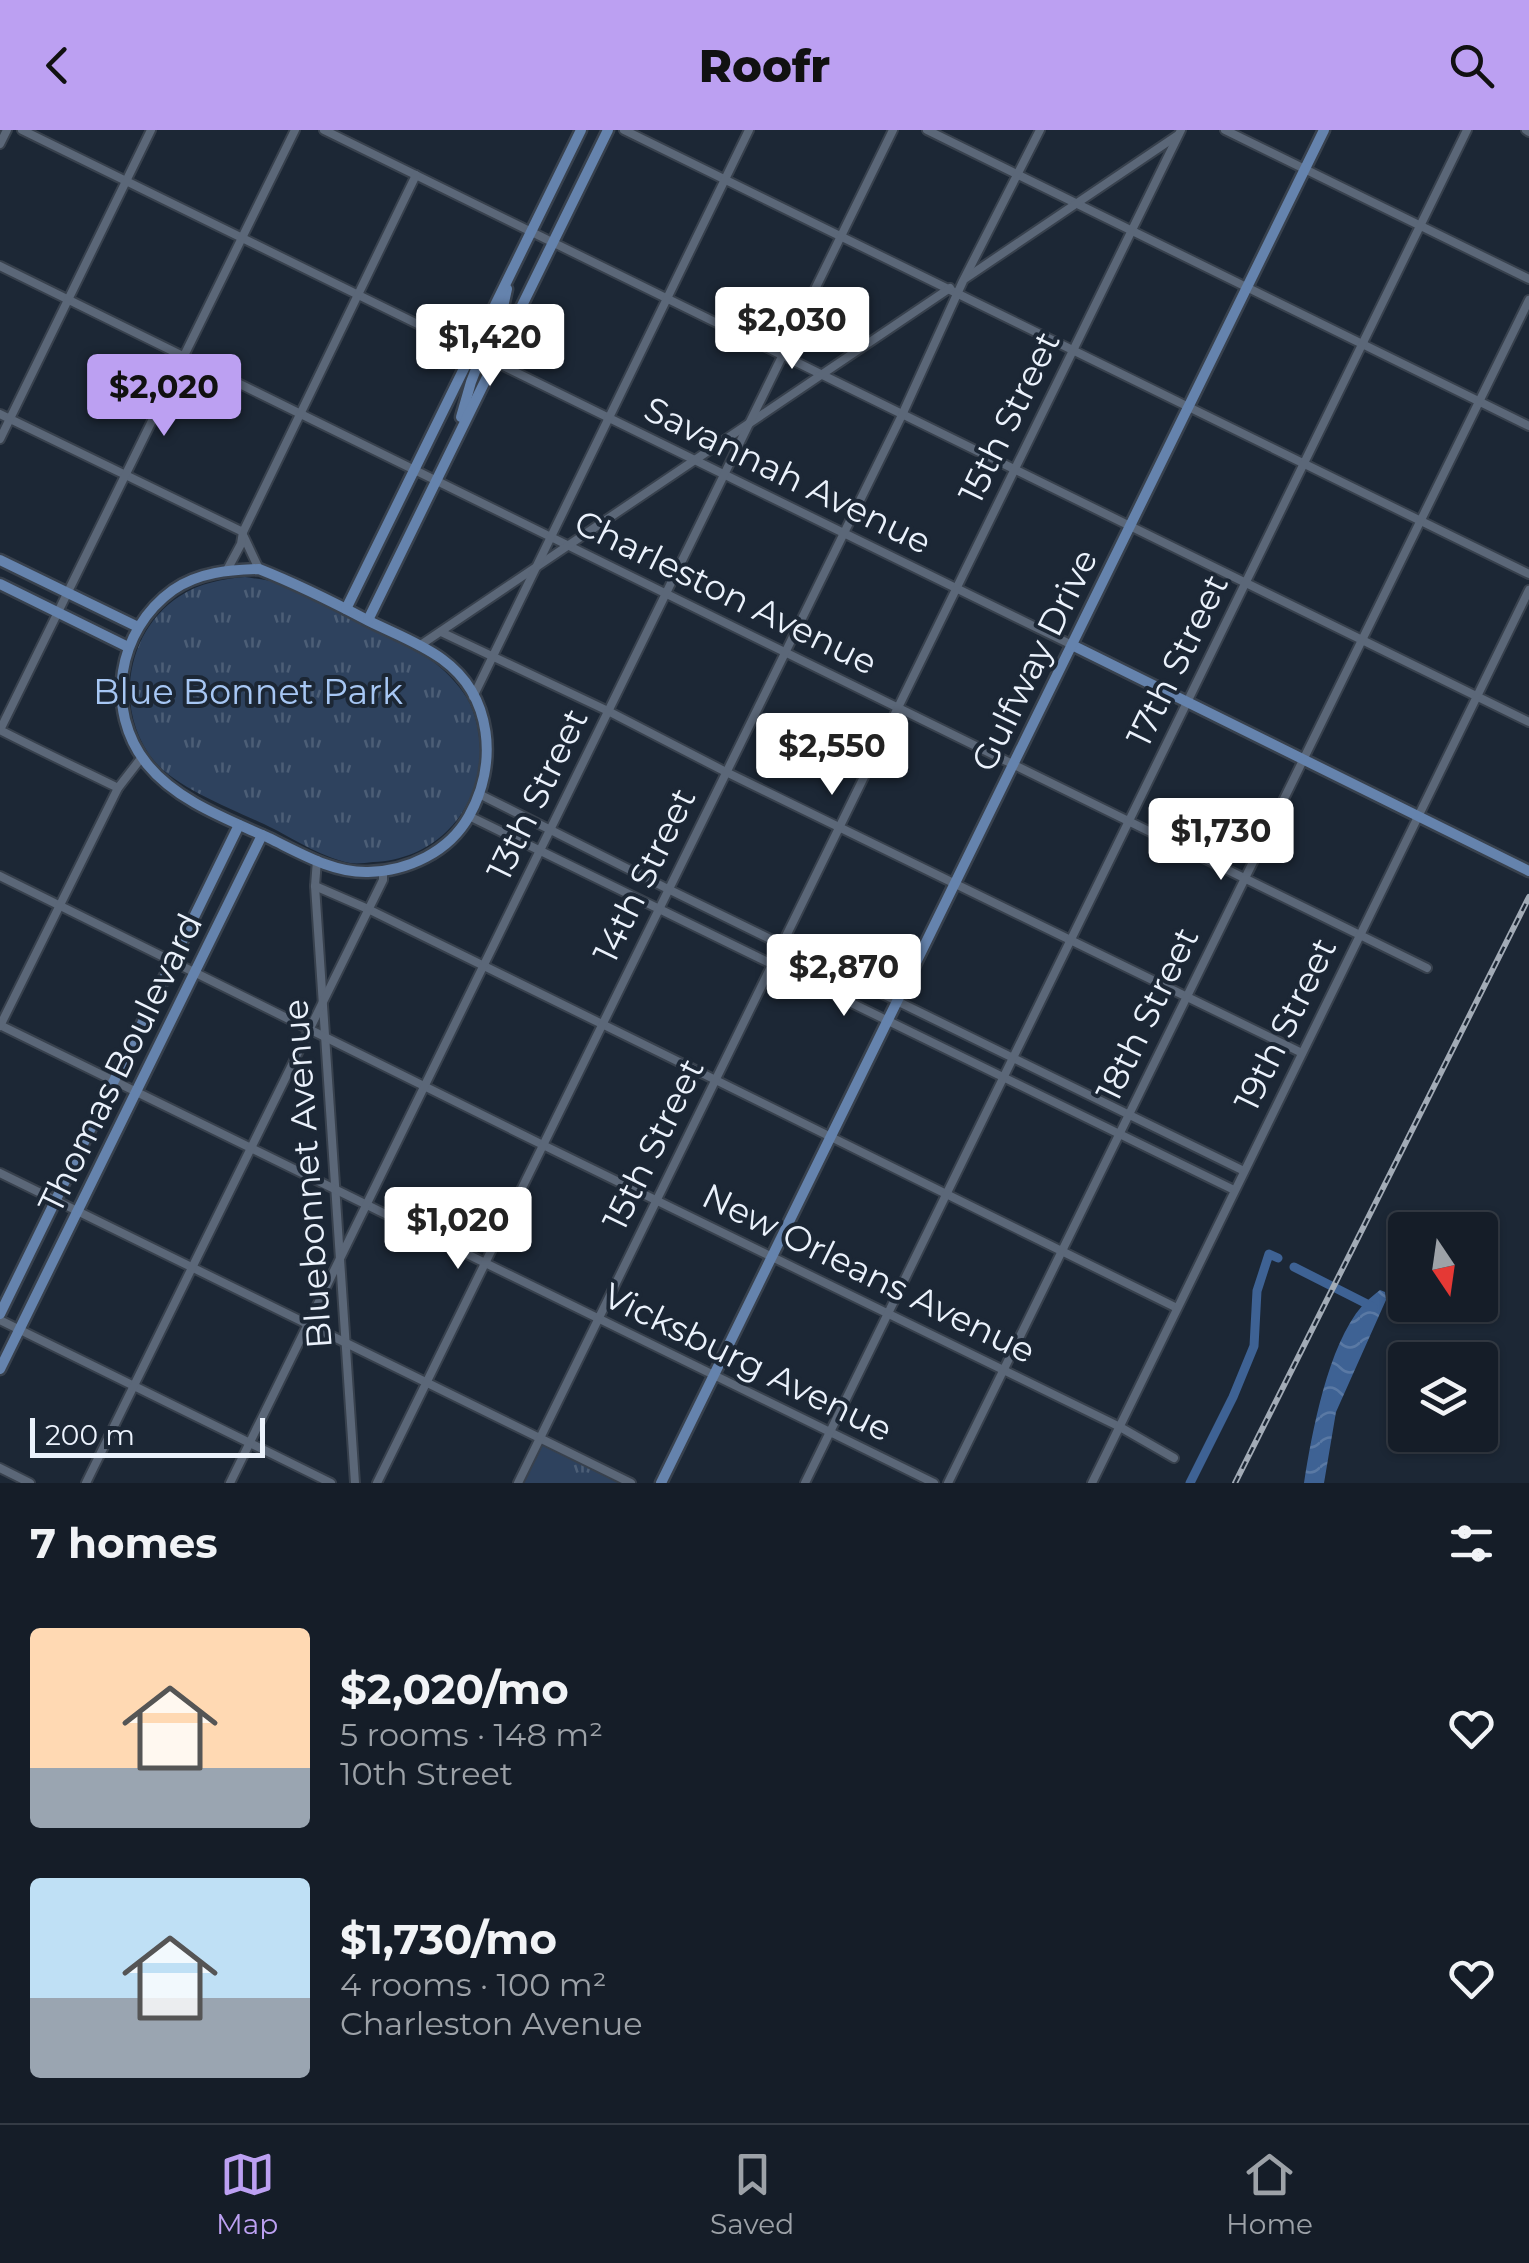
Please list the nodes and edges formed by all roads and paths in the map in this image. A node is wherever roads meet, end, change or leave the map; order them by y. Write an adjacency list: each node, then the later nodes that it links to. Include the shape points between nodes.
1 (7, 130): 17 (street)
2 (22, 130): 22 (street, Savannah Avenue)
3 (151, 130): 22 (street)
4 (295, 130): 28 (street)
5 (324, 130): 19 (street)
6 (580, 130): 26 (main road)
7 (608, 130): 29 (main road)
8 (624, 130): 21 (street)
9 (749, 130): 21 (street)
10 (894, 130): 27 (street, 13th Street)
11 (927, 130): 20 (street)
12 (1040, 130): 20 (street)
13 (1226, 130): 18 (street)
14 (1324, 130): 18 (main road, Gulfway Drive)
15 (1467, 130): 24 (street, 17th Street)
16 (1182, 132): 23 (street); 25 (street, 15th Street)
17 (0, 144)
18 (1305, 170): 24 (street); 34 (main road, Gulfway Drive)
19 (416, 175): 26 (street); 36 (street)
20 (1018, 176): 23 (street); 33 (street)
21 (725, 180): 27 (street); 37 (street)
22 (126, 181): 28 (street, Savannah Avenue); 38 (street)
23 (1076, 204): 25 (street); 33 (street)
24 (1420, 226): 32 (street); 40 (street, 17th Street)
25 (1131, 231): 34 (street); 41 (street, 15th Street)
26 (531, 232): 29 (street); 31 (main road)
27 (841, 236): 35 (street); 43 (street, 13th Street)
28 (242, 238): 36 (street, Savannah Avenue); 44 (street)
29 (552, 242): 37 (street); 45 (main road)
30 (0, 266): 38 (street, Charleston Avenue)
31 (508, 278): 42 (main road); 45 (main road, via 490,350)
32 (1529, 279)
33 (963, 280): 35 (street)
34 (1247, 288): 40 (street); 48 (main road, Gulfway Drive)
35 (953, 291): 41 (street); 46 (street); 51 (street, 14th Street)
36 (358, 295): 42 (street, Savannah Avenue); 49 (street)
37 (667, 299): 43 (street); 52 (street)
38 (68, 300): 44 (street, Charleston Avenue); 53 (street)
39 (1529, 300): 47 (street, 18th Street)
40 (1362, 344): 47 (street); 59 (street, 17th Street)
41 (1073, 350): 48 (street); 60 (street, 15th Street)
42 (472, 351): 45 (street, Savannah Avenue); 56 (main road, via 478,364); 61 (main road)
43 (783, 355): 46 (street); 54 (street, 13th Street)
44 (183, 357): 49 (street, Charleston Avenue); 63 (street)
45 (494, 362): 52 (street, Savannah Avenue); 56 (main road)
46 (823, 374): 51 (street); 54 (street)
47 (1478, 402): 55 (street); 65 (street, 18th Street)
48 (1188, 407): 59 (street); 66 (main road, Gulfway Drive)
49 (299, 413): 61 (street, Charleston Avenue); 67 (street)
50 (0, 414): 53 (street)
51 (902, 415): 60 (street); 68 (street, 14th Street)
52 (609, 418): 58 (street, Savannah Avenue); 69 (street)
53 (10, 419): 57 (street); 63 (street)
54 (750, 423): 58 (street); 62 (street, 13th Street)
55 (1529, 426)
56 (459, 433): 64 (main road)
57 (0, 440)
58 (694, 460): 62 (street, Savannah Avenue); 70 (street)
59 (1304, 464): 65 (street); 76 (street, 17th Street)
60 (1014, 469): 66 (street); 78 (street, 15th Street)
61 (414, 470): 64 (street, Charleston Avenue); 82 (main road)
62 (724, 474): 68 (street, Savannah Avenue); 81 (street, 13th Street)
63 (125, 476): 67 (street); 80 (street)
64 (436, 480): 69 (street, Charleston Avenue); 84 (main road)
65 (1420, 520): 75 (street); 87 (street, 18th Street)
66 (1130, 526): 76 (street); 88 (main road, Gulfway Drive)
67 (243, 532): 73 (street); 74 (street)
68 (842, 534): 78 (street, Savannah Avenue); 91 (street, 14th Street)
69 (550, 536): 70 (street, Charleston Avenue); 72 (street)
70 (569, 546): 72 (street); 81 (street, Charleston Avenue)
71 (0, 560): 80 (main road)
72 (538, 567): 86 (street); 92 (street)
73 (259, 568): 74 (main road); 82 (main road)
74 (226, 570): 85 (main road, via 172,591)
75 (1529, 574)
76 (1246, 583): 87 (street); 95 (street, 17th Street)
77 (0, 584): 83 (main road)
78 (956, 588): 88 (street, Savannah Avenue); 96 (street, 15th Street)
79 (1529, 590): 93 (street, 19th Street)
80 (67, 593): 83 (street); 85 (main road)
81 (666, 593): 91 (street, Charleston Avenue); 97 (street, 13th Street)
82 (346, 608): 84 (main road)
83 (58, 612): 90 (main road); 99 (street)
84 (368, 620): 89 (main road)
85 (138, 626): 90 (main road)
86 (440, 632): 89 (street); 92 (street)
87 (1361, 640): 93 (street); 101 (street, 18th Street)
88 (1072, 645): 95 (main road, Savannah Avenue); 102 (main road, Gulfway Drive)
89 (419, 646): 94 (main road, via 455,671)
90 (128, 647): 100 (main road, via 122,700)
91 (784, 653): 96 (street, Charleston Avenue); 103 (street, 14th Street)
92 (492, 655): 94 (street); 97 (street)
93 (1477, 696): 98 (street); 107 (street, 19th Street)
94 (473, 697): 105 (main road, via 488,748)
95 (1187, 702): 101 (main road, Savannah Avenue); 108 (street, 17th Street)
96 (898, 708): 102 (street, Charleston Avenue); 110 (street, 15th Street)
97 (608, 711): 103 (street); 111 (street, 13th Street)
98 (1529, 722)
99 (0, 730): 104 (street)
100 (142, 757): 104 (street); 109 (main road, via 173,789)
101 (1303, 759): 107 (main road, Savannah Avenue); 118 (street, 18th Street)
102 (1013, 764): 108 (street, Charleston Avenue); 119 (main road, Gulfway Drive)
103 (726, 772): 110 (street); 121 (street, 14th Street)
104 (118, 788): 122 (street)
105 (480, 794): 106 (main road); 111 (street)
106 (469, 816): 113 (street); 115 (main road, via 436,851)
107 (1419, 816): 116 (main road, Savannah Avenue); 125 (street, 19th Street)
108 (1129, 821): 118 (street, Charleston Avenue); 126 (street, 17th Street)
109 (240, 825): 112 (main road); 128 (main road, Thomas Boulevard)
110 (839, 826): 119 (street); 127 (street, 15th Street)
111 (550, 830): 113 (street, 13th Street); 121 (street)
112 (262, 835): 114 (main road); 132 (main road, Thomas Boulevard)
113 (541, 850): 124 (street); 130 (street, 13th Street)
114 (317, 860): 115 (main road, via 358,872); 120 (street, Bluebonnet Avenue)
115 (383, 870): 123 (street)
116 (1529, 871)
117 (0, 876): 122 (street, New Orleans Avenue)
118 (1244, 878): 125 (street, Charleston Avenue); 133 (street, 18th Street)
119 (955, 883): 126 (street); 134 (main road, Gulfway Drive)
120 (315, 886): 123 (street); 135 (street, Bluebonnet Avenue)
121 (668, 889): 124 (street, 14th Street); 127 (street)
122 (59, 905): 128 (street, New Orleans Avenue); 138 (street)
123 (368, 909): 130 (street); 135 (street)
124 (659, 909): 129 (street); 137 (street, 14th Street)
125 (1360, 934): 131 (street, Charleston Avenue); 141 (street, 19th Street)
126 (1070, 940): 133 (street); 142 (street, 17th Street)
127 (782, 944): 129 (street, 15th Street); 134 (street)
128 (172, 961): 132 (street, New Orleans Avenue); 145 (main road, Thomas Boulevard)
129 (772, 963): 136 (street); 144 (street, 15th Street)
130 (484, 966): 137 (street); 146 (street, 13th Street)
131 (1427, 968)
132 (194, 972): 139 (street, New Orleans Avenue); 147 (main road, Thomas Boulevard)
133 (1186, 997): 141 (street); 148 (street, 18th Street)
134 (897, 1000): 136 (main road, Gulfway Drive); 142 (street)
135 (323, 1001): 139 (street); 140 (street, Bluebonnet Avenue)
136 (888, 1020): 143 (street); 150 (main road, Gulfway Drive)
137 (602, 1025): 144 (street); 151 (street, 14th Street)
138 (0, 1026): 145 (street, Vicksburg Avenue)
139 (310, 1028): 140 (street, New Orleans Avenue); 152 (street)
140 (325, 1036): 146 (street, New Orleans Avenue); 155 (street, Bluebonnet Avenue)
141 (1302, 1053): 153 (street, 19th Street)
142 (1013, 1057): 143 (street, 17th Street); 148 (street)
143 (1004, 1076): 149 (street); 157 (street, 17th Street)
144 (716, 1080): 150 (street); 159 (street, 15th Street)
145 (114, 1081): 147 (street, Vicksburg Avenue); 158 (main road, Thomas Boulevard)
146 (425, 1086): 151 (street, New Orleans Avenue); 160 (street, 13th Street)
147 (136, 1092): 152 (street, Vicksburg Avenue); 161 (main road, Thomas Boulevard)
148 (1129, 1114): 149 (street, 18th Street); 153 (street)
149 (1120, 1133): 156 (street); 162 (street, 18th Street)
150 (830, 1138): 157 (street); 163 (main road, Gulfway Drive)
151 (543, 1145): 159 (street, New Orleans Avenue); 165 (street, 14th Street)
152 (250, 1148): 155 (street, Vicksburg Avenue); 166 (street)
153 (1244, 1171): 156 (street, 19th Street)
154 (0, 1173): 158 (street)
155 (336, 1190): 160 (street, Vicksburg Avenue); 164 (street, Bluebonnet Avenue)
156 (1234, 1190): 167 (street, 19th Street)
157 (947, 1194): 162 (street); 168 (street, 17th Street)
158 (56, 1200): 161 (street); 169 (main road, Thomas Boulevard)
159 (656, 1200): 163 (street, New Orleans Avenue); 170 (street, 15th Street)
160 (366, 1205): 164 (street, 13th Street); 165 (street, Vicksburg Avenue)
161 (78, 1210): 166 (street); 172 (main road, Thomas Boulevard)
162 (1062, 1250): 167 (street); 175 (street, 18th Street)
163 (772, 1257): 168 (street, New Orleans Avenue); 176 (main road, Gulfway Drive)
164 (340, 1258): 171 (street, 13th Street); 173 (street, Bluebonnet Avenue)
165 (484, 1265): 170 (street, Vicksburg Avenue); 177 (street, 14th Street)
166 (192, 1266): 171 (street); 178 (street)
167 (1177, 1308): 179 (street, 19th Street)
168 (888, 1313): 175 (street, New Orleans Avenue); 180 (street, 17th Street)
169 (0, 1317): 172 (street)
170 (598, 1319): 176 (street, Vicksburg Avenue); 181 (street, 15th Street)
171 (308, 1324): 173 (street); 182 (street, 13th Street)
172 (19, 1330): 174 (main road, Thomas Boulevard); 178 (street)
173 (346, 1343): 177 (street); 189 (street, Bluebonnet Avenue)
174 (0, 1368)
175 (1004, 1370): 179 (street, New Orleans Avenue); 196 (street, 18th Street)
176 (713, 1376): 180 (street, Vicksburg Avenue); 193 (main road, Gulfway Drive)
177 (426, 1384): 181 (street); 190 (street, 14th Street)
178 (134, 1386): 182 (street); 186 (street)
179 (1120, 1426): 183 (street, New Orleans Avenue); 197 (street, 19th Street)
180 (830, 1432): 194 (street, 17th Street); 195 (street, Vicksburg Avenue)
181 (540, 1438): 191 (street, 15th Street); 192 (street)
182 (249, 1443): 187 (street, 13th Street); 188 (street)
183 (1174, 1458)
184 (0, 1468): 185 (street)
185 (30, 1483)
186 (86, 1483)
187 (230, 1483)
188 (331, 1483)
189 (355, 1483)
190 (377, 1483)
191 (518, 1483)
192 (632, 1483)
193 (661, 1483)
194 (805, 1483)
195 (934, 1483)
196 (948, 1483)
197 (1092, 1483)

